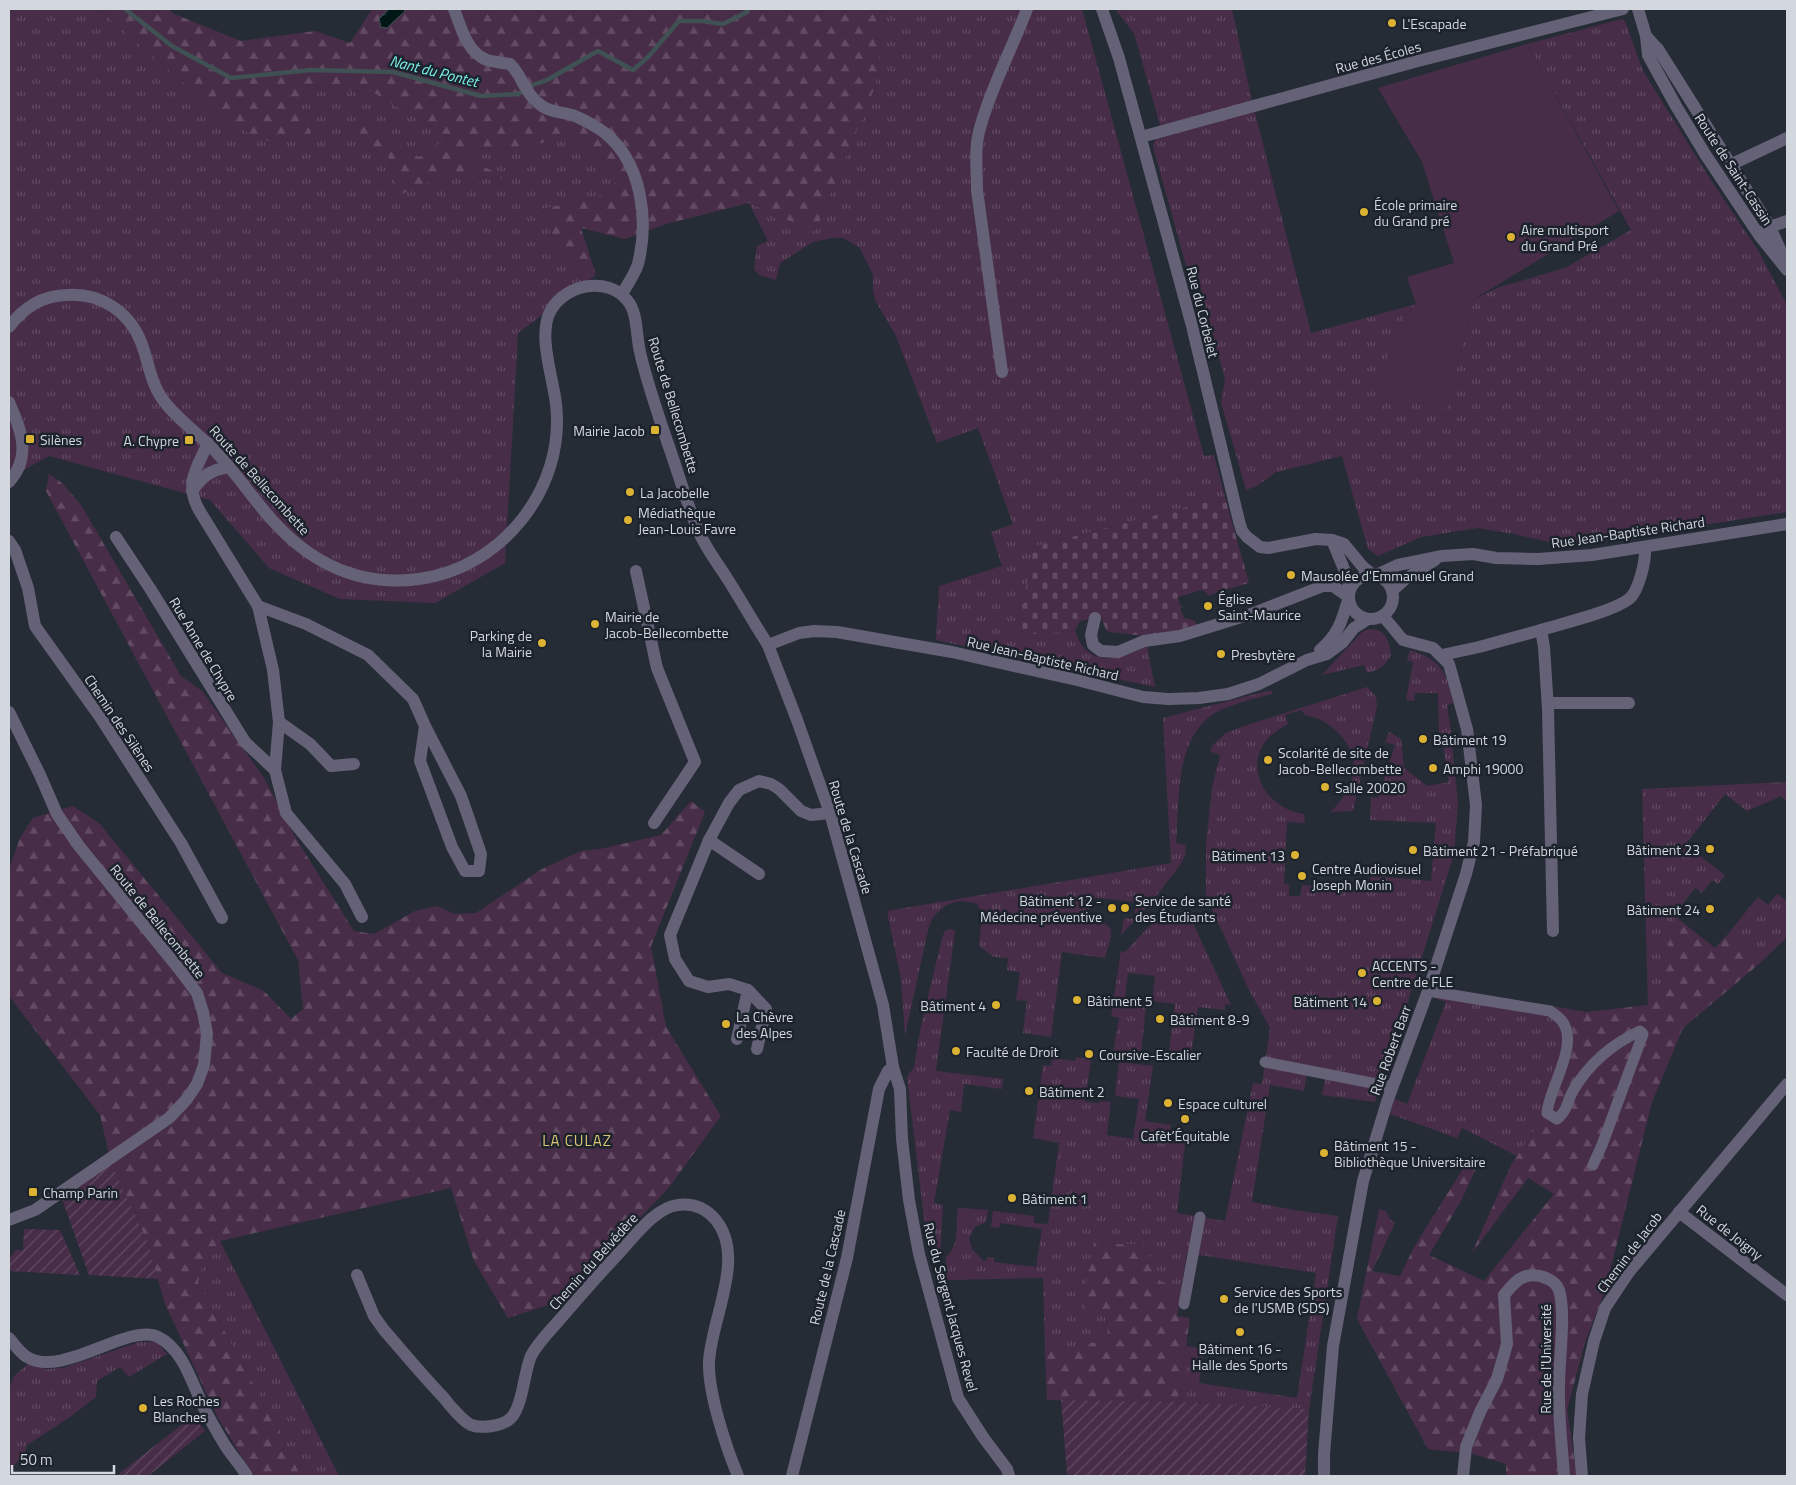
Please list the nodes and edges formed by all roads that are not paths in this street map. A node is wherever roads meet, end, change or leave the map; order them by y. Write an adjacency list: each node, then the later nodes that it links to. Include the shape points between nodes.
1 (454, 9): 15 (street, via 465,37 477,55 510,64 529,95 543,108 575,116 605,133 625,155 642,204 642,241 638,266)
2 (1027, 9): 17 (street, via 979,129 976,160 977,190)
3 (1102, 9): 8 (street, Rue du Corbelet)
4 (1623, 9): 8 (street, Rue des Écoles)
5 (1638, 9): 6 (street, Route de Saint-Cassin)
6 (1646, 36): 7 (street, Route de Saint-Cassin, via 1648,54); 10 (street, Route de Saint-Cassin, via 1658,49)
7 (1676, 106): 10 (street, Route de Saint-Cassin, via 1688,113 1723,169); 13 (street, Route de Saint-Cassin)
8 (1141, 137): 25 (street, Rue du Corbelet, via 1242,531 1253,543 1268,548 1316,539)
9 (1787, 138): 10 (street)
10 (1730, 165): 12 (street, Route de Saint-Cassin)
11 (1787, 220): 12 (street)
12 (1770, 227): 13 (street); 14 (street, Route de Saint-Cassin)
13 (1759, 235): 14 (street, Route de Saint-Cassin)
14 (1787, 268)
15 (622, 294): 20 (street, Route de Bellecombette, via 607,287 576,288 562,296 550,311 545,328 556,406 553,460 545,482 521,521 494,549 460,568 433,577 392,581 351,574 328,565 304,551 284,533); 38 (street, Route de Bellecombette, via 632,307 649,386 698,531)
16 (9, 327): 19 (street, Route de Bellecombette, via 26,309 57,295 88,296 114,307 125,316 141,341 159,394 180,419)
17 (1002, 372)
18 (9, 402): 21 (street, via 23,442 20,466)
19 (208, 443): 20 (street, Route de Bellecombette); 22 (street, via 192,478)
20 (230, 466): 22 (street, via 206,474)
21 (9, 482)
22 (192, 492): 33 (street, via 199,510)
23 (1787, 524): 27 (street, Rue Jean-Baptiste Richard)
24 (116, 538): 47 (street, Rue Anne de Chypre, via 245,742)
25 (1332, 540): 30 (street, via 1344,544); 32 (street)
26 (9, 541): 53 (street, Chemin des Silènes, via 16,550 28,588 35,626 100,717 181,843)
27 (1645, 547): 28 (street, Rue Jean-Baptiste Richard, via 1538,559 1473,554); 37 (street, via 1639,582 1631,598 1612,608)
28 (1442, 556): 30 (street, Rue Jean-Baptiste Richard, via 1398,565); 31 (street, Rue Jean-Baptiste Richard)
29 (636, 571): 49 (street, via 657,668 695,762)
30 (1374, 576): 31 (street, via 1385,581); 32 (street, via 1364,576)
31 (1392, 591): 34 (street, via 1392,603)
32 (1350, 593): 35 (street, via 1333,586 1315,588 1251,614 1118,652 1101,651 1093,646 1091,635); 36 (street, via 1354,612); 40 (street, Rue Jean-Baptiste Richard, via 1340,627 1331,641)
33 (258, 606): 44 (street, via 273,670); 45 (street, via 306,624 368,655 413,699)
34 (1382, 616): 36 (street); 39 (street, via 1403,640 1433,648)
35 (1095, 618)
36 (1368, 619): 40 (street, Rue Jean-Baptiste Richard, via 1327,654)
37 (1541, 630): 39 (street); 41 (street)
38 (768, 646): 40 (street, Rue Jean-Baptiste Richard, via 799,633 837,632 960,654 1143,697 1168,699 1228,694 1258,684); 48 (street, Route de la Cascade)
39 (1442, 655): 56 (street, Rue Robert Barr, via 1449,664 1468,729 1476,805 1474,842 1466,874)
40 (1307, 660)
41 (1548, 703): 42 (street); 54 (street)
42 (1628, 704)
43 (9, 712): 67 (street, Route de Bellecombette, via 57,814 196,993 207,1033 204,1065 197,1084 170,1118 35,1210)
44 (280, 722): 46 (street, via 310,744 331,766); 47 (street)
45 (425, 726): 45 (street, via 420,761 452,847 465,871 480,871 481,854 461,796)
46 (354, 764)
47 (275, 770): 52 (street, via 286,813 345,884)
48 (830, 813): 50 (street, via 811,815 801,811 779,789 759,781 739,790); 58 (street, Route de la Cascade, via 883,1005)
49 (654, 823)
50 (709, 840): 51 (street); 55 (street, via 670,935 676,959 689,981 708,987 729,984)
51 (759, 874)
52 (362, 917)
53 (222, 918)
54 (1554, 931)
55 (748, 990): 57 (street); 59 (street, via 766,1009)
56 (1428, 991): 63 (street, Rue Robert Barr); 64 (street, via 1550,1011 1563,1021 1568,1037 1567,1050 1547,1114 1557,1119 1565,1112 1573,1090 1606,1051 1640,1031 1643,1034)
57 (737, 1039)
58 (888, 1043): 61 (street, Rue du Sergent Jacques Revel)
59 (757, 1048)
60 (1265, 1062): 63 (street)
61 (893, 1067): 74 (street, Route de la Cascade, via 879,1089 846,1258); 75 (street, Rue du Sergent Jacques Revel, via 900,1089 909,1200 919,1254 958,1398)
62 (1787, 1084): 65 (street, Chemin de Jacob)
63 (1392, 1087): 76 (street, Rue Robert Barr, via 1363,1181 1333,1346)
64 (1593, 1165)
65 (1679, 1212): 69 (street, Rue de Joigny); 79 (street, Chemin de Jacob, via 1629,1272 1605,1308 1582,1394 1579,1438)
66 (1200, 1217): 70 (street)
67 (9, 1220)
68 (357, 1275): 73 (street, Chemin du Belvédère, via 374,1316 384,1330 454,1410 471,1425 499,1425 511,1418 517,1407 531,1356 554,1325 610,1263 652,1218 672,1205 699,1207 719,1224 728,1244 726,1282 709,1363 718,1416)
69 (1786, 1293)
70 (1184, 1304)
71 (9, 1338): 72 (street, via 28,1357 51,1362 138,1335 158,1336 181,1359 225,1445)
72 (247, 1476)
73 (738, 1476)
74 (792, 1476)
75 (1009, 1476)
76 (1324, 1476)
77 (1463, 1476): 78 (street, Rue de l'Université, via 1466,1447 1497,1378 1507,1344 1504,1295 1526,1276 1540,1276 1559,1288 1562,1307 1559,1388)
78 (1564, 1476)
79 (1582, 1476)

